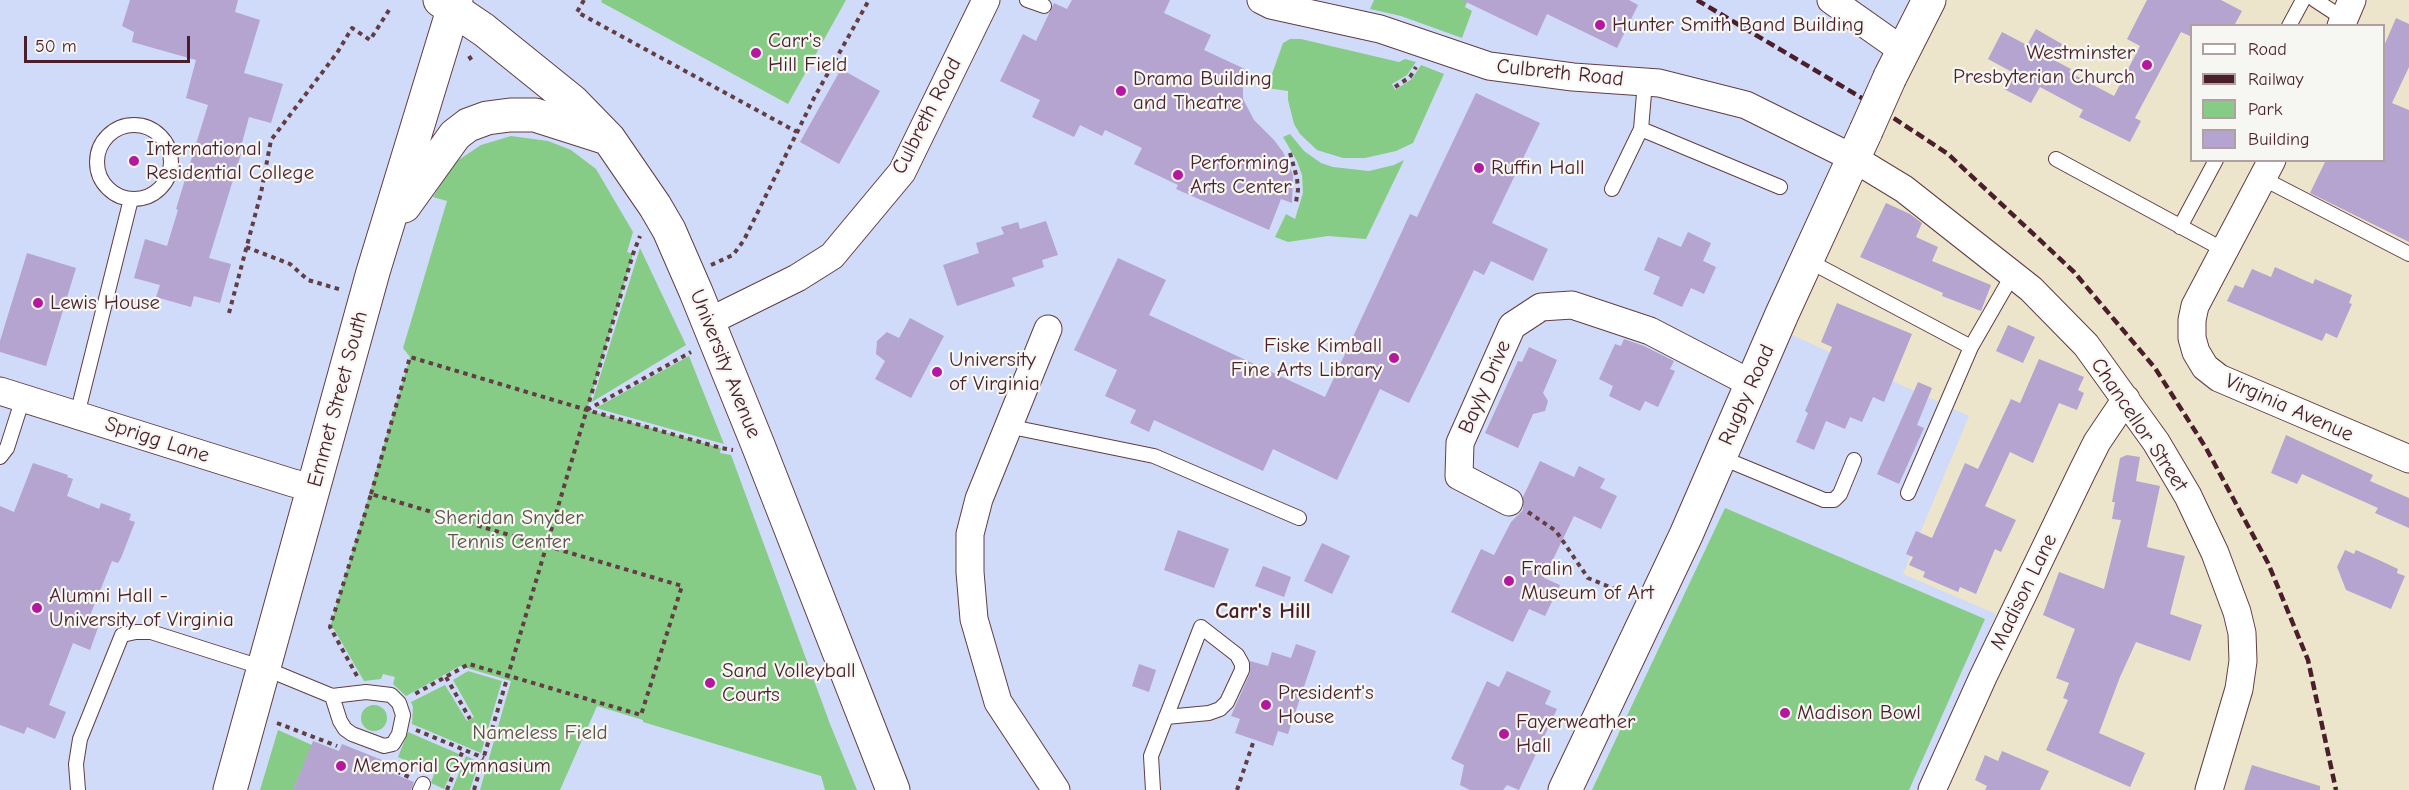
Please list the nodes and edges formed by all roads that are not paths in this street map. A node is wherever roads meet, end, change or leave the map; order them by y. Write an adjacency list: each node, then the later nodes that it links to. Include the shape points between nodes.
1 (986, 0): 29 (street, Culbreth Road, via 902,172 832,256)
2 (1027, 0): 9 (lane)
3 (1261, 0): 13 (street, Culbreth Road, via 1380,29 1489,66)
4 (1831, 0): 12 (street)
5 (1929, 0): 12 (main road, Rugby Road)
6 (2303, 0): 11 (lane)
7 (2315, 0): 10 (lane)
8 (450, 3): 15 (main road, University Avenue, via 572,101); 24 (main road, Emmet Street South)
9 (1044, 6)
10 (2346, 15)
11 (2290, 24)
12 (1896, 64): 16 (main road, Rugby Road, bridge)
13 (1645, 82): 14 (lane); 16 (street, Culbreth Road, via 1746,105)
14 (1641, 129): 20 (lane); 21 (lane)
15 (609, 139): 24 (main road, via 535,115 487,118 468,125 443,150); 29 (main road, University Avenue, via 669,230)
16 (1860, 145): 27 (main road, Rugby Road); 28 (street, Chancellor Street, via 1904,189)
17 (2056, 159): 23 (lane)
18 (2215, 162): 23 (lane)
19 (2267, 169): 25 (lane); 26 (street, Virginia Avenue)
20 (1780, 187)
21 (1612, 189)
22 (131, 199): 22 (lane, via 154,194 169,176 172,164 171,152 157,132 133,125 110,134 98,156 102,180 110,190); 35 (lane)
23 (2180, 227): 26 (lane)
24 (386, 233): 41 (main road, Emmet Street South)
25 (2409, 254)
26 (2220, 258): 39 (street, Virginia Avenue, via 2192,320 2192,338 2205,367 2219,378)
27 (1807, 260): 31 (lane); 32 (main road, Rugby Road)
28 (2013, 274): 31 (lane); 34 (street, Chancellor Street, via 2086,345)
29 (708, 322): 50 (main road, University Avenue)
30 (1048, 329): 36 (street)
31 (1971, 347): 42 (lane)
32 (1752, 384): 38 (main road, Rugby Road); 43 (street, Bayly Drive, via 1650,331 1572,305 1541,307 1512,326 1460,443 1459,476)
33 (11, 394): 35 (street, Sprigg Lane); 37 (lane, via 7,448)
34 (2126, 399): 54 (street, Madison Lane, via 2082,472); 55 (street, Chancellor Street, via 2188,496 2215,553 2242,633 2239,689)
35 (77, 415): 41 (street, Sprigg Lane)
36 (1007, 426): 44 (lane, via 1154,456); 51 (street, via 970,534 974,619 998,702)
37 (0, 457)
38 (1720, 457): 40 (lane, via 1824,500 1840,495); 53 (main road, Rugby Road)
39 (2409, 459)
40 (1854, 460)
41 (314, 488): 45 (main road, Emmet Street South)
42 (1908, 493)
43 (1509, 502)
44 (1299, 518)
45 (264, 668): 46 (lane); 48 (lane, via 151,632 122,635 80,739 76,764); 49 (main road, Emmet Street South)
46 (333, 696): 46 (lane, via 366,692 391,695 403,715 393,744 384,746 345,729)
47 (1166, 717): 47 (lane, via 1178,687 1201,627 1238,655 1242,670 1220,709); 52 (lane, via 1151,756)
48 (78, 790)
49 (230, 790)
50 (893, 790)
51 (1056, 790)
52 (1153, 790)
53 (1565, 790)
54 (1932, 790)
55 (2209, 790)

